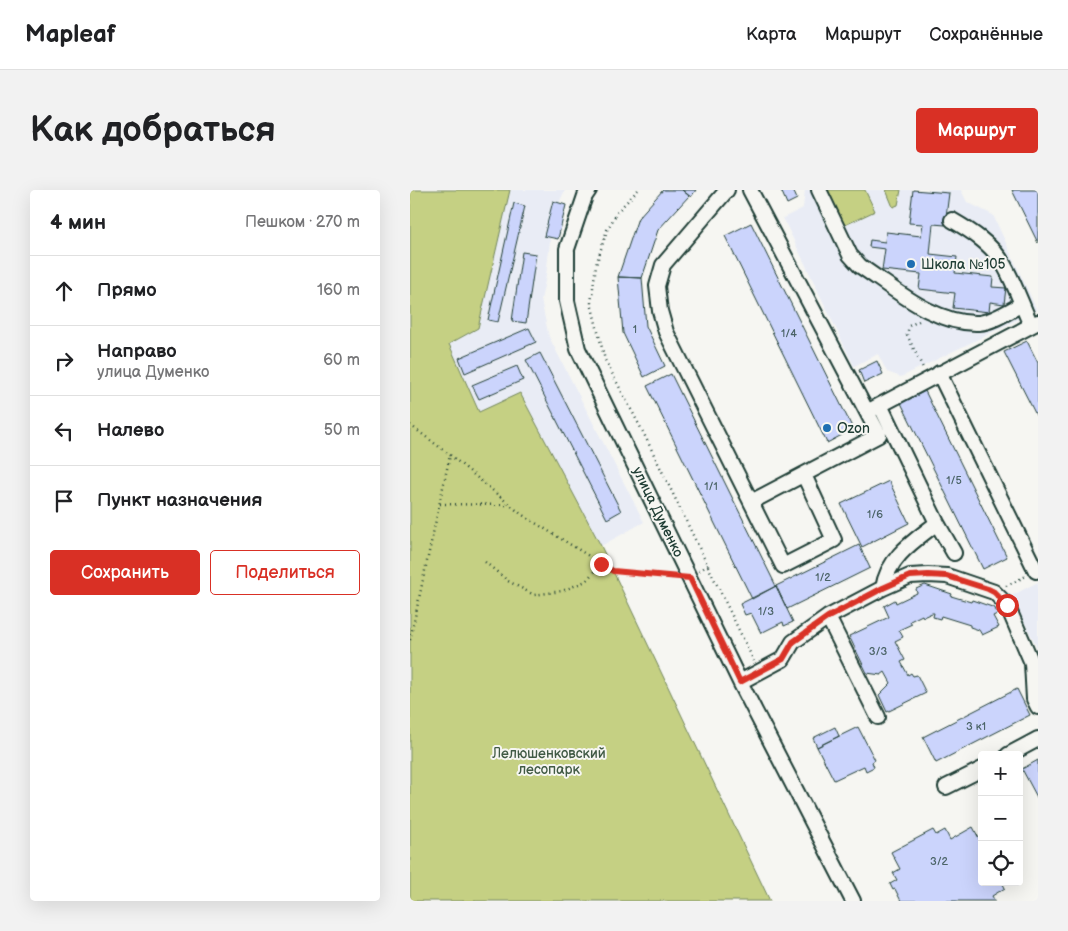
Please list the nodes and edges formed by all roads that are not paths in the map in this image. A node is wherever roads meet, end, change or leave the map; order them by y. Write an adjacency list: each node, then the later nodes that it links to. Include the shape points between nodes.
1 (589, 190): 18 (street, улица Думенко, via 568,249 567,301 578,349)
2 (727, 190): 12 (street, via 663,266 657,286 666,332)
3 (750, 190): 10 (street)
4 (819, 190): 6 (street, via 850,255 860,266 932,313 952,320 980,323)
5 (952, 220): 6 (street, via 991,248 1004,264)
6 (1022, 304): 7 (street)
7 (1035, 325): 8 (street)
8 (934, 376): 9 (street); 15 (street)
9 (880, 405): 10 (street); 13 (street)
10 (867, 412): 11 (street, via 880,436)
11 (804, 475): 12 (street); 12 (street, via 834,540 783,566)
12 (751, 502)
13 (937, 523): 14 (street); 16 (street, via 898,554)
14 (954, 553)
15 (1036, 571)
16 (883, 588): 17 (street); 19 (street, via 910,576 928,575 947,576 994,592 1007,605 1032,663 1034,699)
17 (828, 617): 18 (street, via 793,642 783,659); 20 (street)
18 (740, 682): 25 (street, улица Думенко)
19 (1038, 707)
20 (878, 717)
21 (1038, 739): 22 (street)
22 (1016, 751)
23 (978, 771): 24 (street)
24 (946, 787)
25 (853, 901)

